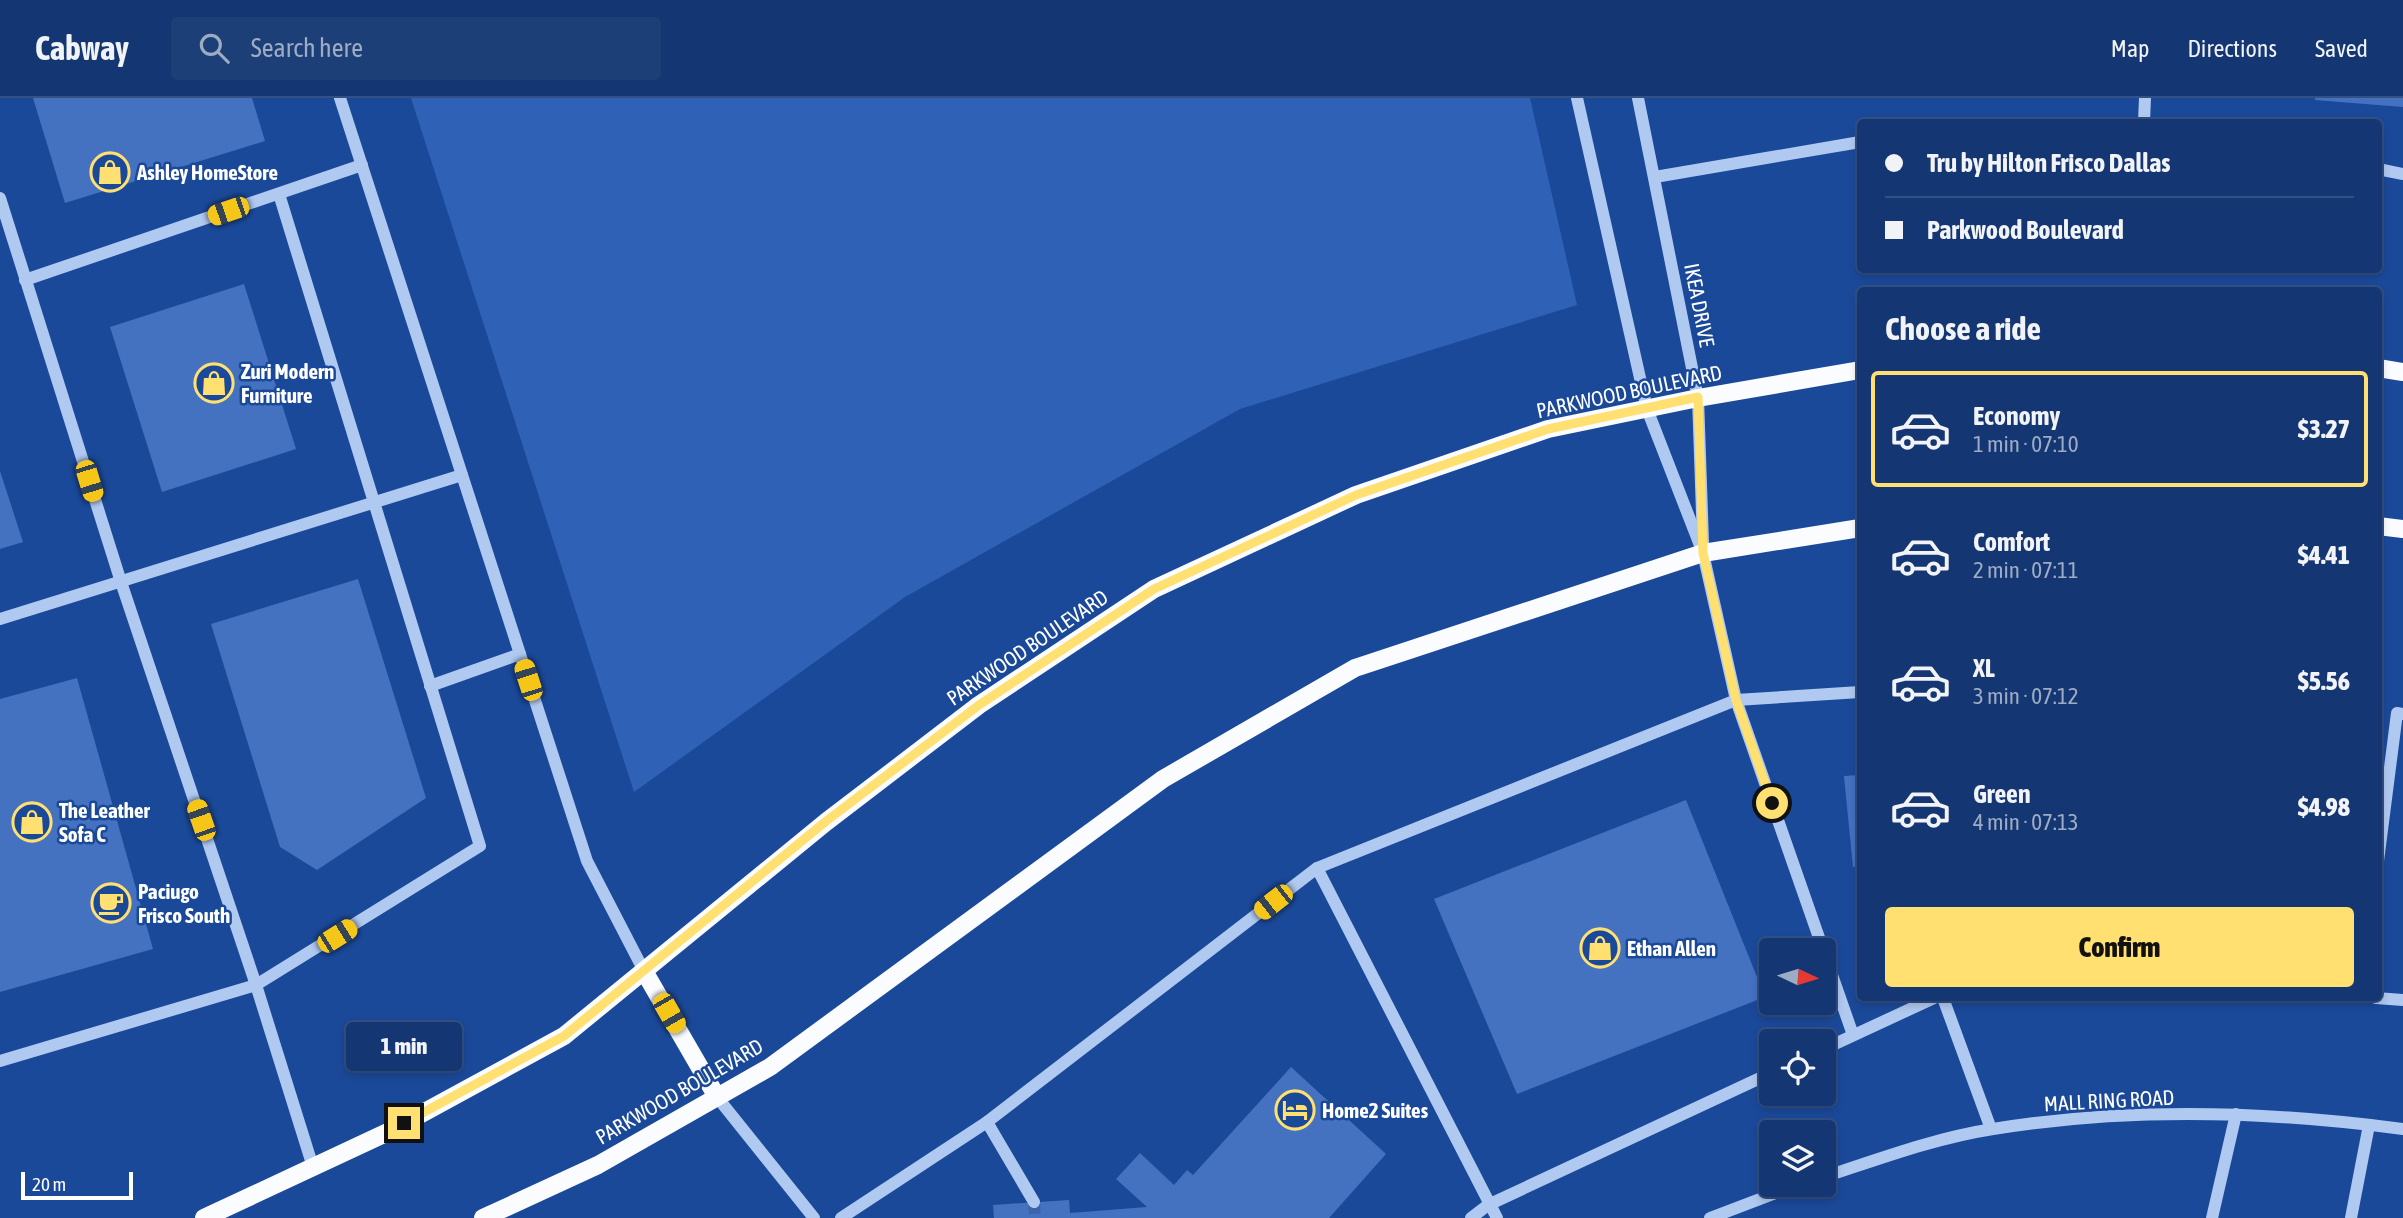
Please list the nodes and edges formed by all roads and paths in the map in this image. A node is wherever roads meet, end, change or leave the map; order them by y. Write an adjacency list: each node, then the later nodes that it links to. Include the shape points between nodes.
1 (340, 98): 7 (street)
2 (1577, 98): 18 (street)
3 (1638, 98): 10 (street, IKEA DRIVE)
4 (2145, 98): 5 (street)
5 (2144, 119)
6 (1857, 143): 10 (street)
7 (362, 165): 11 (street); 19 (street)
8 (2382, 170): 9 (street)
9 (2403, 174)
10 (1655, 177): 17 (street, IKEA DRIVE)
11 (279, 194): 13 (street); 20 (street)
12 (0, 198): 13 (street)
13 (25, 280): 25 (street)
14 (2382, 369): 16 (main road)
15 (1857, 370): 17 (main road, PARKWOOD BOULEVARD)
16 (2403, 372)
17 (1698, 397): 18 (main road, PARKWOOD BOULEVARD); 24 (street, IKEA DRIVE)
18 (1647, 409): 24 (street); 34 (main road, PARKWOOD BOULEVARD, via 1548,429 1356,495 1154,589 979,705 825,822)
19 (462, 475): 20 (street); 27 (street)
20 (374, 502): 25 (street); 28 (street)
21 (2382, 526): 23 (main road)
22 (1857, 528): 24 (main road, PARKWOOD BOULEVARD)
23 (2403, 529)
24 (1703, 553): 30 (street); 44 (main road, PARKWOOD BOULEVARD, via 1355,668 1163,779 770,1067)
25 (121, 582): 26 (street); 35 (street)
26 (0, 619)
27 (520, 654): 28 (street); 34 (street, via 587,861)
28 (430, 686): 35 (street, via 480,846)
29 (1857, 692): 30 (street)
30 (1736, 700): 33 (street); 40 (street)
31 (2403, 714): 32 (street, via 2397,713)
32 (2382, 830)
33 (1317, 868): 46 (street); 54 (street)
34 (644, 971): 44 (main road); 50 (main road, PARKWOOD BOULEVARD, via 564,1036 388,1132)
35 (257, 985): 42 (street); 50 (street)
36 (2382, 998): 37 (street)
37 (2403, 1000)
38 (1927, 1001): 40 (street)
39 (1944, 1001): 48 (street)
40 (1853, 1035): 41 (street)
41 (1836, 1043)
42 (0, 1061)
43 (1759, 1079): 54 (street)
44 (718, 1097): 56 (main road, PARKWOOD BOULEVARD, via 598,1165); 57 (street)
45 (2236, 1114): 47 (street, MALL RING ROAD); 48 (street, MALL RING ROAD, via 2117,1116); 62 (street)
46 (987, 1122): 53 (street); 58 (street)
47 (2369, 1125): 49 (street, MALL RING ROAD); 63 (street)
48 (1991, 1129): 51 (street, MALL RING ROAD, via 1932,1142)
49 (2403, 1129)
50 (313, 1167): 55 (main road, PARKWOOD BOULEVARD)
51 (1836, 1173)
52 (1765, 1197): 61 (street)
53 (1034, 1202)
54 (1488, 1205): 59 (street); 60 (street)
55 (204, 1218)
56 (483, 1218)
57 (814, 1218)
58 (841, 1218)
59 (1471, 1218)
60 (1497, 1218)
61 (1710, 1218)
62 (2212, 1218)
63 (2351, 1218)

